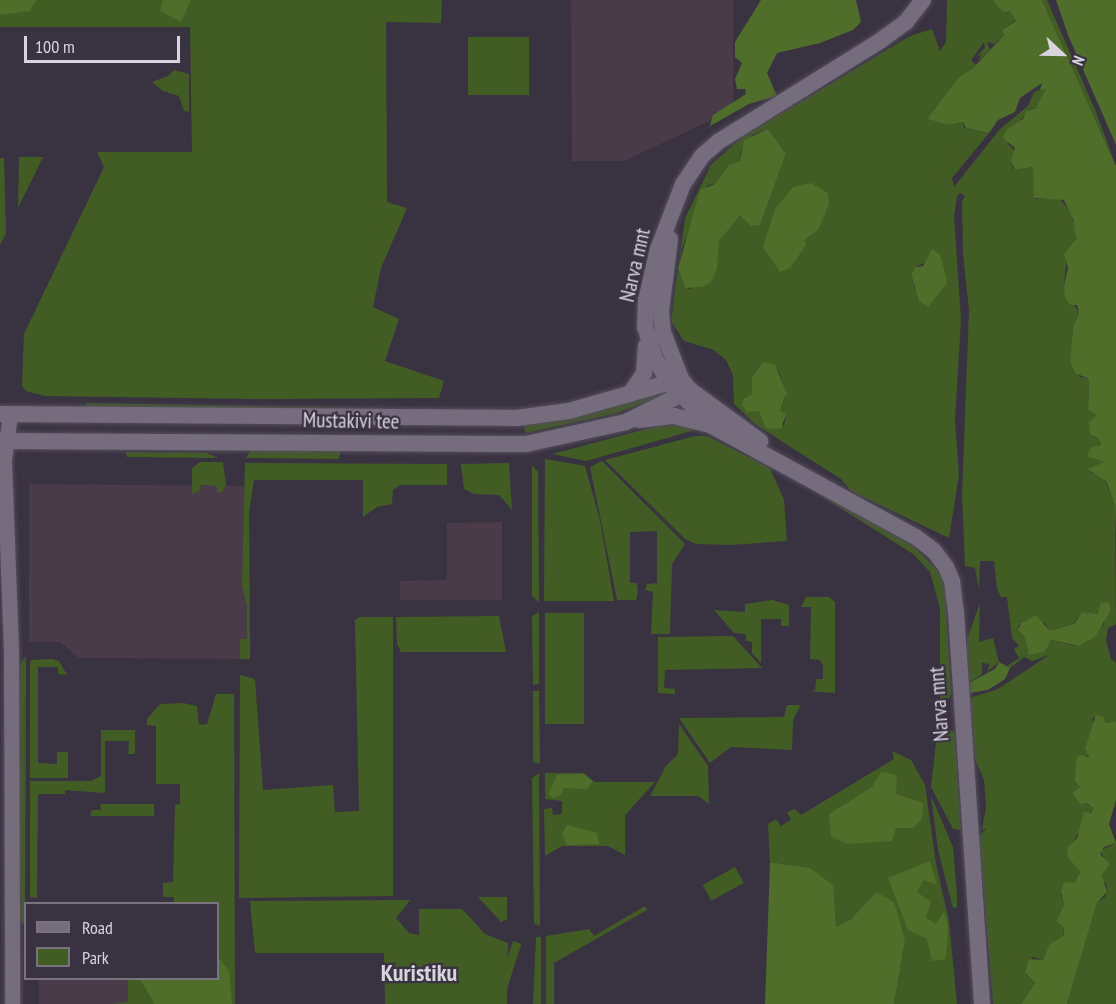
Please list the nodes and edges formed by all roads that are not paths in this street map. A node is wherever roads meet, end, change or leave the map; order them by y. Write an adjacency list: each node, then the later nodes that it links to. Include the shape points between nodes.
1 (923, 0): 2 (main road, Narva mnt, via 906,22 880,41 718,142 690,171)
2 (677, 199): 3 (main road, Narva mnt, via 650,276); 4 (main road, Narva mnt, via 661,311 663,332)
3 (645, 327): 4 (main road, Narva mnt, via 656,361); 5 (main road, via 644,373)
4 (680, 387): 5 (main road, Mustakivi tee); 8 (main road, Mustakivi tee); 9 (main road, Narva mnt); 12 (main road, Narva mnt)
5 (630, 394): 7 (main road, Mustakivi tee, via 539,417)
6 (5, 414): 7 (main road, Mustakivi tee); 10 (street)
7 (484, 417): 11 (main road, via 460,432)
8 (626, 422): 9 (main road, via 674,416); 11 (main road, Mustakivi tee, via 526,444)
9 (712, 426): 12 (main road, Narva mnt)
10 (2, 441): 11 (main road, Mustakivi tee); 13 (street, via 12,660)
11 (456, 446)
12 (809, 476): 14 (main road, Narva mnt, via 926,544 941,559 952,581)
13 (12, 1004)
14 (982, 1004)

